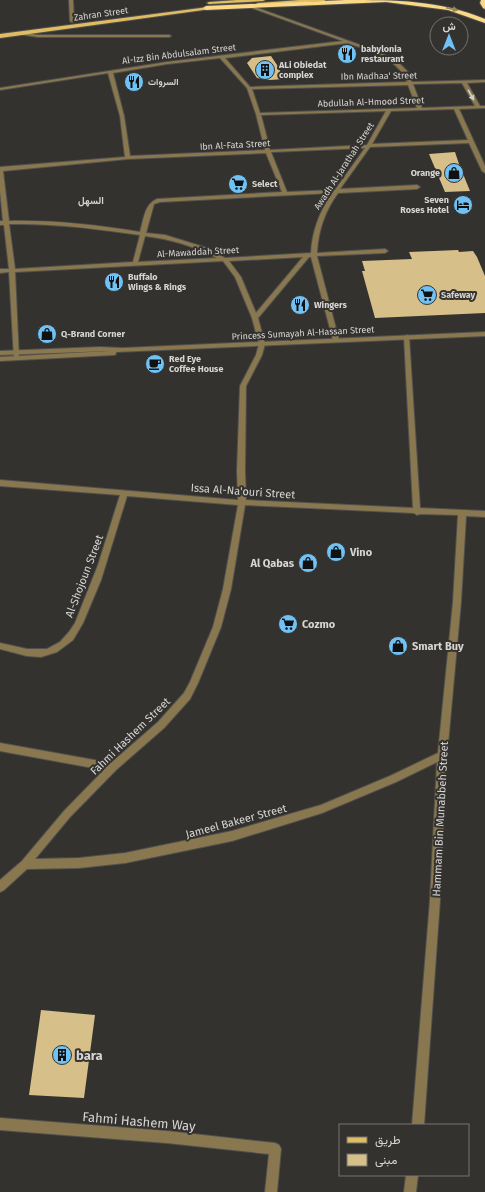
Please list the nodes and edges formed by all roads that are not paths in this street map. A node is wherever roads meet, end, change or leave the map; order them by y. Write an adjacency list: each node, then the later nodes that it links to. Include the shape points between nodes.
1 (71, 0): 11 (street)
2 (233, 0): 7 (highway)
3 (263, 0): 7 (main road, Zahran Street)
4 (324, 0): 9 (main road, Zahran Street)
5 (385, 0): 8 (highway); 12 (highway, one-way to 12, via 420,3 460,11)
6 (484, 0): 10 (highway)
7 (199, 4): 11 (main road, Zahran Street)
8 (253, 7): 9 (highway); 17 (street)
9 (206, 8): 14 (main road, Zahran Street)
10 (485, 8)
11 (72, 21): 13 (main road, Zahran Street)
12 (485, 21)
13 (0, 31)
14 (19, 33): 15 (main road, Zahran Street); 16 (street, via 38,36)
15 (0, 36)
16 (169, 36)
17 (347, 42): 18 (street, Al-Izz Bin Abdulsalam Street); 22 (street, via 395,62 406,73)
18 (221, 56): 19 (street, Al-Izz Bin Abdulsalam Street); 24 (street)
19 (110, 71): 23 (street, Al-Izz Bin Abdulsalam Street); 34 (street, via 122,116)
20 (485, 81): 21 (street, Ibn Madhaa' Street)
21 (464, 82): 22 (street, Ibn Madhaa' Street); 25 (street, one-way to 25)
22 (410, 83): 24 (street, Ibn Madhaa' Street); 29 (street)
23 (0, 88)
24 (249, 88): 30 (street)
25 (478, 107): 26 (street, Abdullah Al-Hmood Street); 27 (street, Abdullah Al-Hmood Street)
26 (485, 107)
27 (456, 108): 29 (street, Abdullah Al-Hmood Street); 31 (street)
28 (390, 109): 29 (street, Abdullah Al-Hmood Street); 30 (street, Abdullah Al-Hmood Street); 32 (street, Awadh Al-Jarathah Street)
29 (420, 109)
30 (258, 114): 33 (street)
31 (472, 141): 32 (street, Ibn Al-Fata Street); 36 (street)
32 (369, 145): 33 (street, Ibn Al-Fata Street); 38 (street, Awadh Al-Jarathah Street)
33 (268, 151): 34 (street, Ibn Al-Fata Street); 39 (street)
34 (128, 158): 35 (street, Ibn Al-Fata Street)
35 (0, 169): 40 (street)
36 (485, 171)
37 (417, 187): 38 (street)
38 (336, 192): 39 (street); 42 (street, Awadh Al-Jarathah Street, via 321,215)
39 (285, 194): 41 (street, via 159,200 152,203 149,209)
40 (3, 223): 41 (street, via 63,224); 49 (street)
41 (144, 233): 46 (street, via 194,245); 47 (street)
42 (313, 246): 44 (street); 45 (street, Awadh Al-Jarathah Street)
43 (385, 251): 45 (street, Al-Mawaddah Street)
44 (306, 256): 45 (street, Al-Mawaddah Street); 46 (street, Al-Mawaddah Street); 50 (street)
45 (314, 256): 53 (street, Awadh Al-Jarathah Street)
46 (225, 260): 47 (street, Al-Mawaddah Street); 50 (street, via 238,277)
47 (135, 264): 49 (street, Al-Mawaddah Street)
48 (0, 271): 49 (street, Al-Mawaddah Street)
49 (12, 271): 56 (street)
50 (255, 318): 54 (street)
51 (485, 334): 52 (street, Princess Sumayah Al-Hassan Street)
52 (407, 337): 53 (street, Princess Sumayah Al-Hassan Street); 61 (street)
53 (336, 340): 54 (street, Princess Sumayah Al-Hassan Street)
54 (262, 344): 56 (street, Princess Sumayah Al-Hassan Street, via 123,350 108,354); 60 (street, Fahmi Hashem Street, via 243,386)
55 (0, 353): 56 (street, Princess Sumayah Al-Hassan Street)
56 (16, 355): 57 (street, Princess Sumayah Al-Hassan Street)
57 (0, 359)
58 (0, 483): 59 (street, Issa Al-Na'ouri Street)
59 (124, 494): 60 (street, Issa Al-Na'ouri Street); 64 (street, Al-Shojoun Street, via 90,597 74,631 53,651 40,654)
60 (242, 503): 61 (street, Issa Al-Na'ouri Street); 67 (street, Fahmi Hashem Street, via 221,613 194,683 187,696 161,725)
61 (417, 512): 62 (street, Issa Al-Na'ouri Street)
62 (462, 514): 63 (street, Issa Al-Na'ouri Street); 66 (street, Hammam Bin Munabbeh Street, via 457,602)
63 (485, 514)
64 (0, 646)
65 (0, 747): 67 (street)
66 (442, 755): 68 (street, Jameel Bakeer Street, via 322,809 232,836 126,858 79,863); 71 (street, Hammam Bin Munabbeh Street, via 435,900)
67 (113, 767): 68 (street, Fahmi Hashem Street, via 67,814)
68 (25, 864): 69 (street, Fahmi Hashem Street)
69 (0, 887)
70 (0, 1124): 73 (street, Fahmi Hashem Way, via 167,1137 275,1149)
71 (418, 1124)
72 (412, 1176): 74 (street)
73 (271, 1192)
74 (410, 1192)

